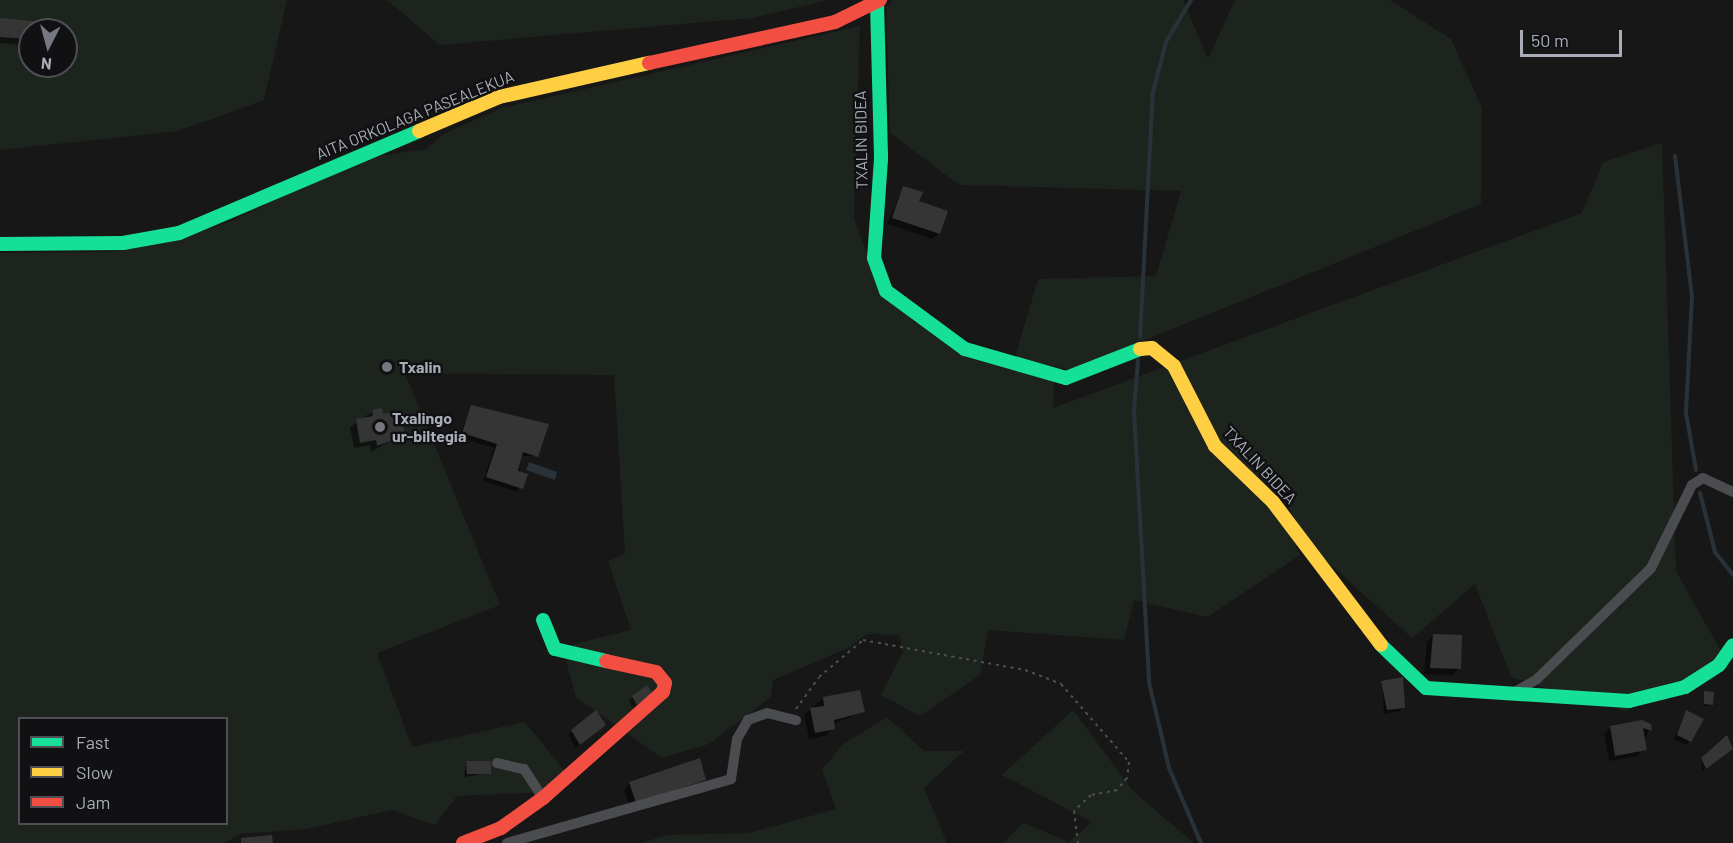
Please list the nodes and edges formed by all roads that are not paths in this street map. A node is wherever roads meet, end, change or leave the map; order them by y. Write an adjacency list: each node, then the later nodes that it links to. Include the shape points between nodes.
1 (879, 1): 2 (street, AITA ORKOLAGA PASEALEKUA, via 836,22 499,97 179,233 123,243); 6 (street, TXALIN BIDEA, via 881,159 874,258 886,291 965,349 1066,378 1133,349 1152,348 1174,366 1215,446 1289,521 1323,573 1407,674 1426,688)
2 (0, 244)
3 (1733, 492): 6 (street, via 1703,478 1692,485 1651,568 1537,679)
4 (543, 620): 9 (street, via 555,649 656,672 665,683 663,692)
5 (1733, 645): 6 (street, TXALIN BIDEA, via 1719,665 1685,687 1659,696 1629,701)
6 (1510, 694)
7 (796, 720): 11 (street, via 767,713 748,720 737,739 731,779)
8 (497, 763): 9 (street, via 524,769)
9 (543, 798): 10 (street, via 501,828)
10 (462, 843)
11 (507, 843)

